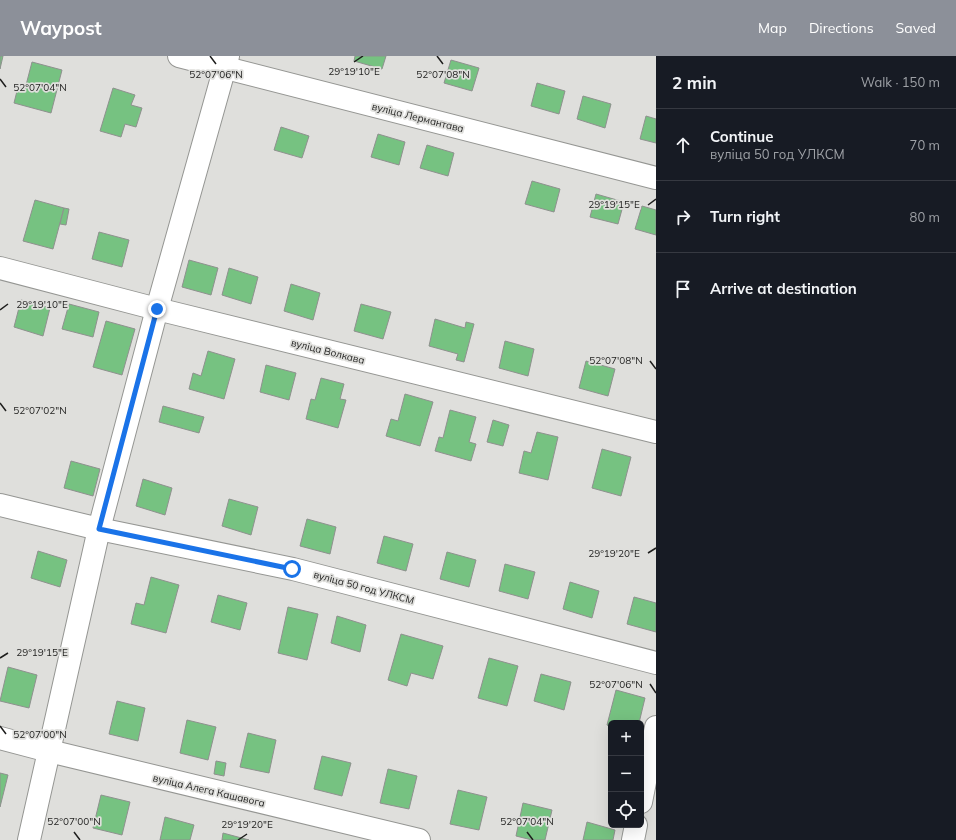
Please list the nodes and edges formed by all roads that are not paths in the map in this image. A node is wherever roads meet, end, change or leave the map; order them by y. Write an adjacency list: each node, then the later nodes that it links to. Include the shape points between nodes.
1 (179, 56): 2 (street, вуліца Лермантава)
2 (227, 62): 3 (street, вуліца Лермантава); 5 (street)
3 (656, 178)
4 (0, 268): 5 (street, вуліца Волкава)
5 (157, 309): 6 (street, вуліца Волкава); 8 (street)
6 (656, 432)
7 (0, 506): 8 (street, вуліца 50 год УЛКСМ)
8 (99, 529): 9 (street, вуліца 50 год УЛКСМ, via 292,569); 12 (street)
9 (656, 663)
10 (656, 727): 13 (street)
11 (0, 738): 12 (street, вуліца Алега Кашавога)
12 (49, 751): 15 (street); 16 (street, вуліца Алега Кашавога)
13 (643, 792)
14 (635, 828): 17 (street)
15 (29, 840)
16 (419, 840)
17 (633, 840)

